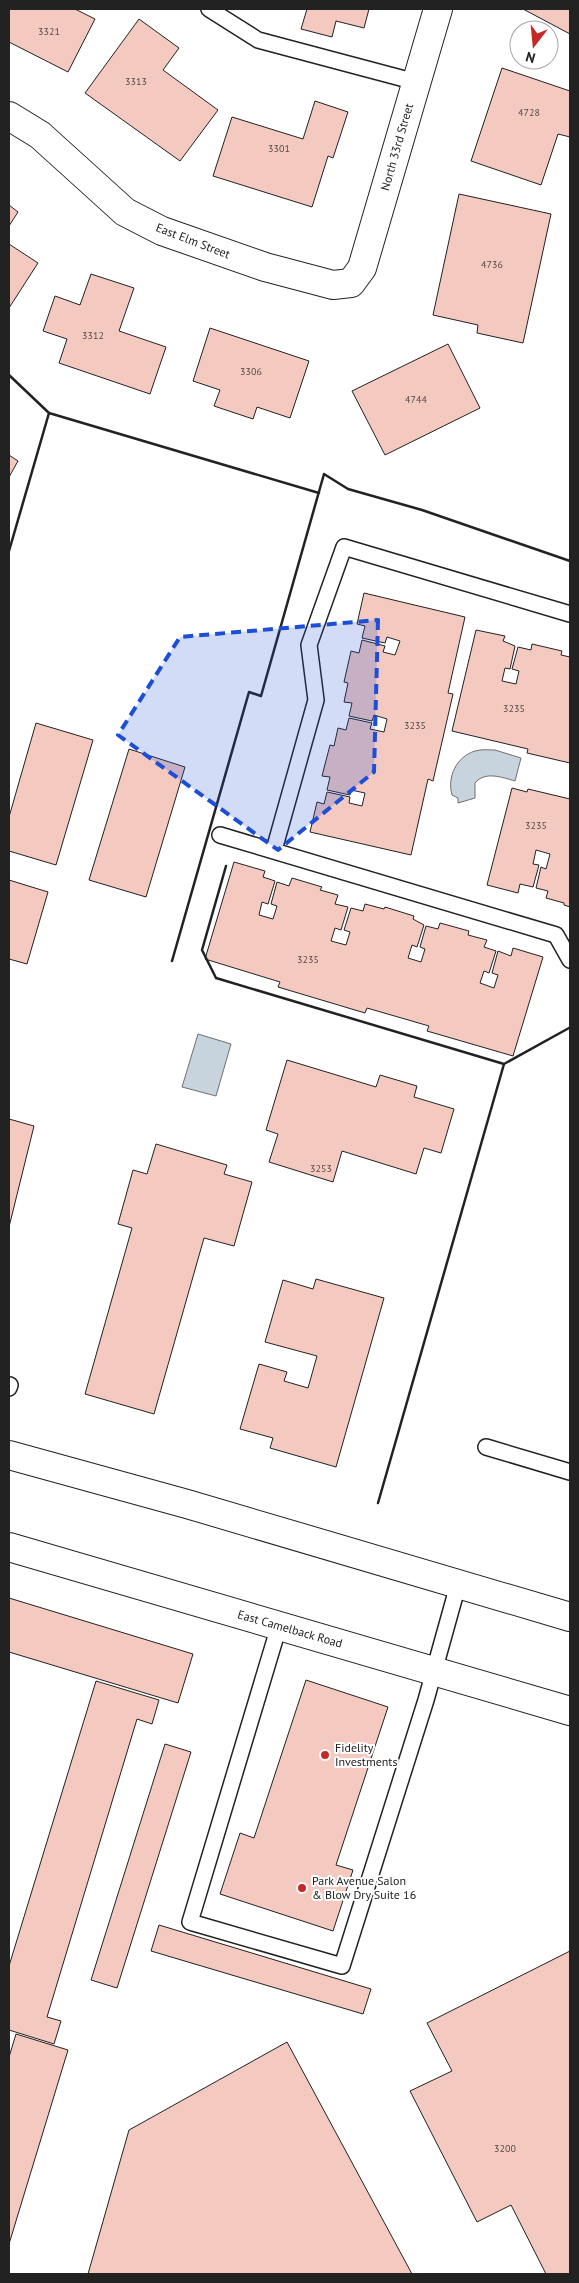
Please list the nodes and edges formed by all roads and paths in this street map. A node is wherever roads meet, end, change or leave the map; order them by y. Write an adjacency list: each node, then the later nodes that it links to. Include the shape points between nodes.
1 (209, 9): 3 (lane, via 258,40)
2 (438, 9): 3 (main road, North 33rd Street)
3 (416, 82): 5 (main road, North 33rd Street, via 362,268)
4 (9, 116): 5 (main road, East Elm Street, via 40,135 125,212 162,231 265,267 333,285)
5 (351, 283)
6 (570, 614): 8 (lane, via 344,547 308,645 316,700)
7 (220, 835): 8 (lane)
8 (274, 850): 9 (lane, via 556,935)
9 (570, 960)
10 (486, 1447): 12 (lane)
11 (9, 1455): 14 (main road)
12 (570, 1472)
13 (9, 1547): 16 (main road, East Camelback Road)
14 (458, 1585): 15 (main road); 17 (lane)
15 (570, 1617)
16 (279, 1626): 17 (main road, East Camelback Road); 17 (lane, via 190,1922 313,1958 342,1966)
17 (434, 1671): 18 (main road, East Camelback Road)
18 (570, 1711)

